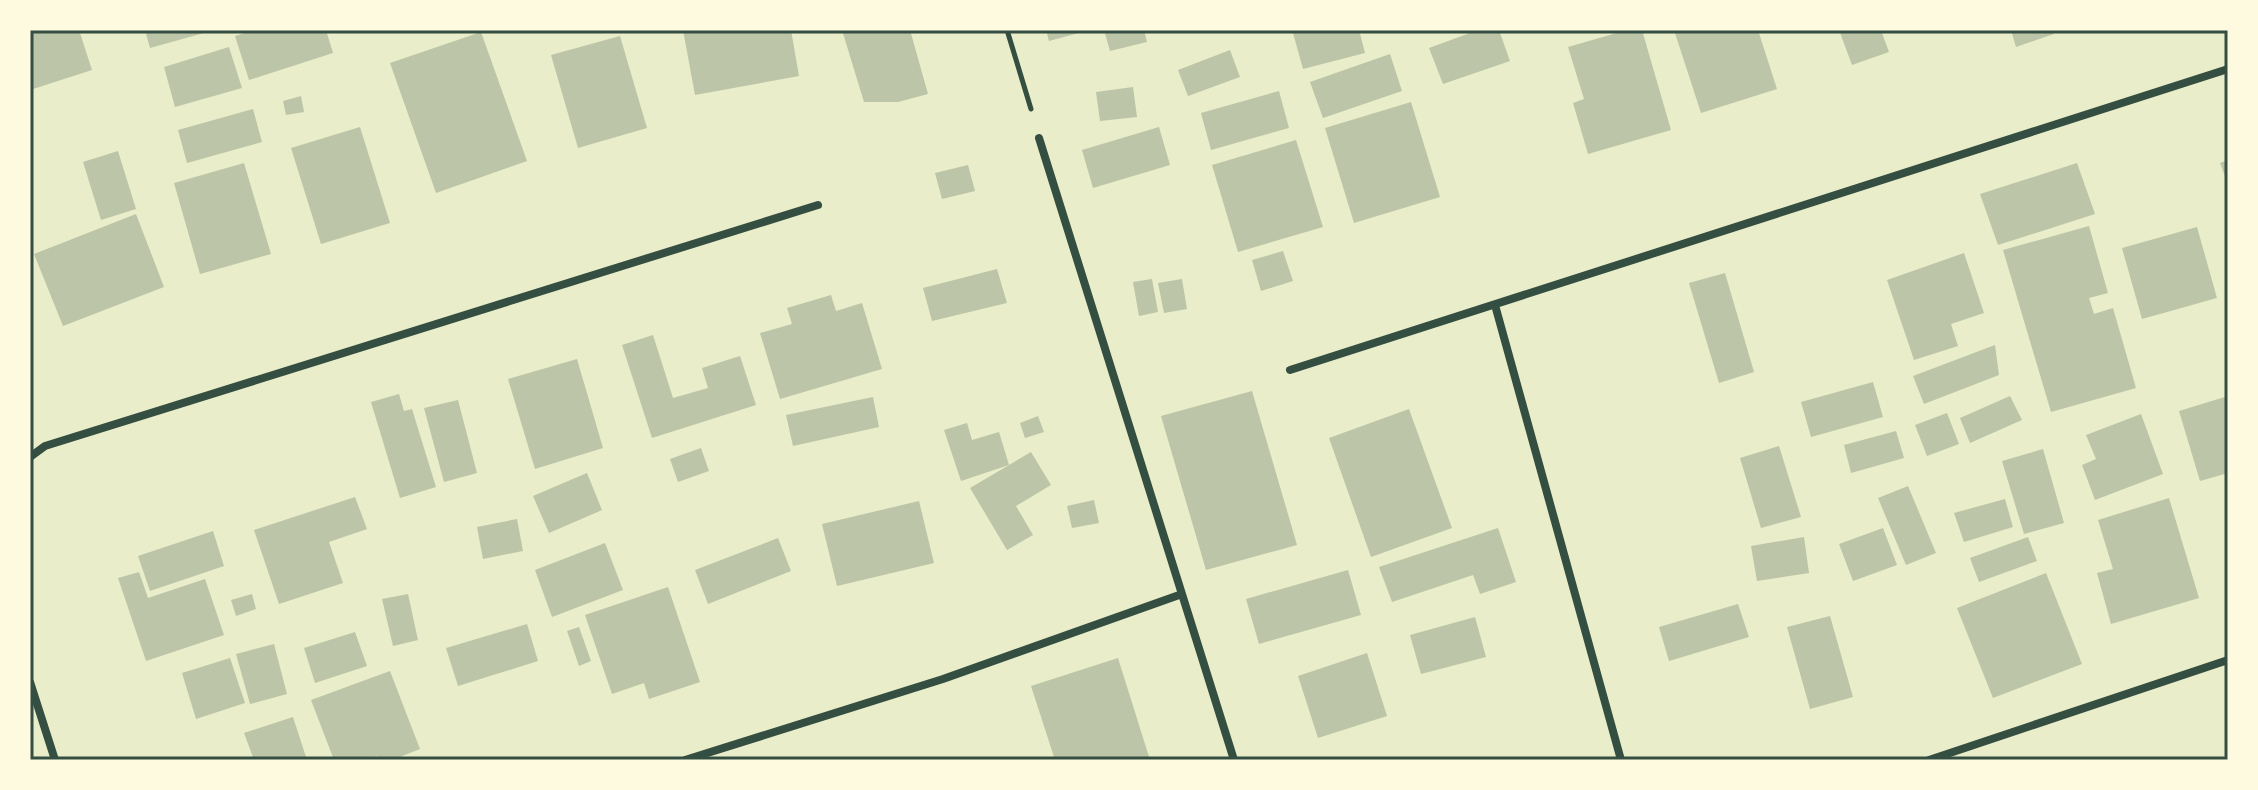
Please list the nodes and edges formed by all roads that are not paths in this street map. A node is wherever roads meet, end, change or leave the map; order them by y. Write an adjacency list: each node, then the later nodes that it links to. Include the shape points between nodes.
1 (2228, 69): 4 (street)
2 (1039, 138): 7 (street)
3 (818, 205): 6 (street, via 45,446)
4 (1495, 305): 5 (street); 13 (street)
5 (1290, 370)
6 (30, 457)
7 (1182, 594): 11 (street, via 943,679); 12 (street)
8 (2228, 660): 14 (street)
9 (30, 682): 10 (street)
10 (55, 760)
11 (685, 760)
12 (1234, 760)
13 (1621, 760)
14 (1929, 760)

